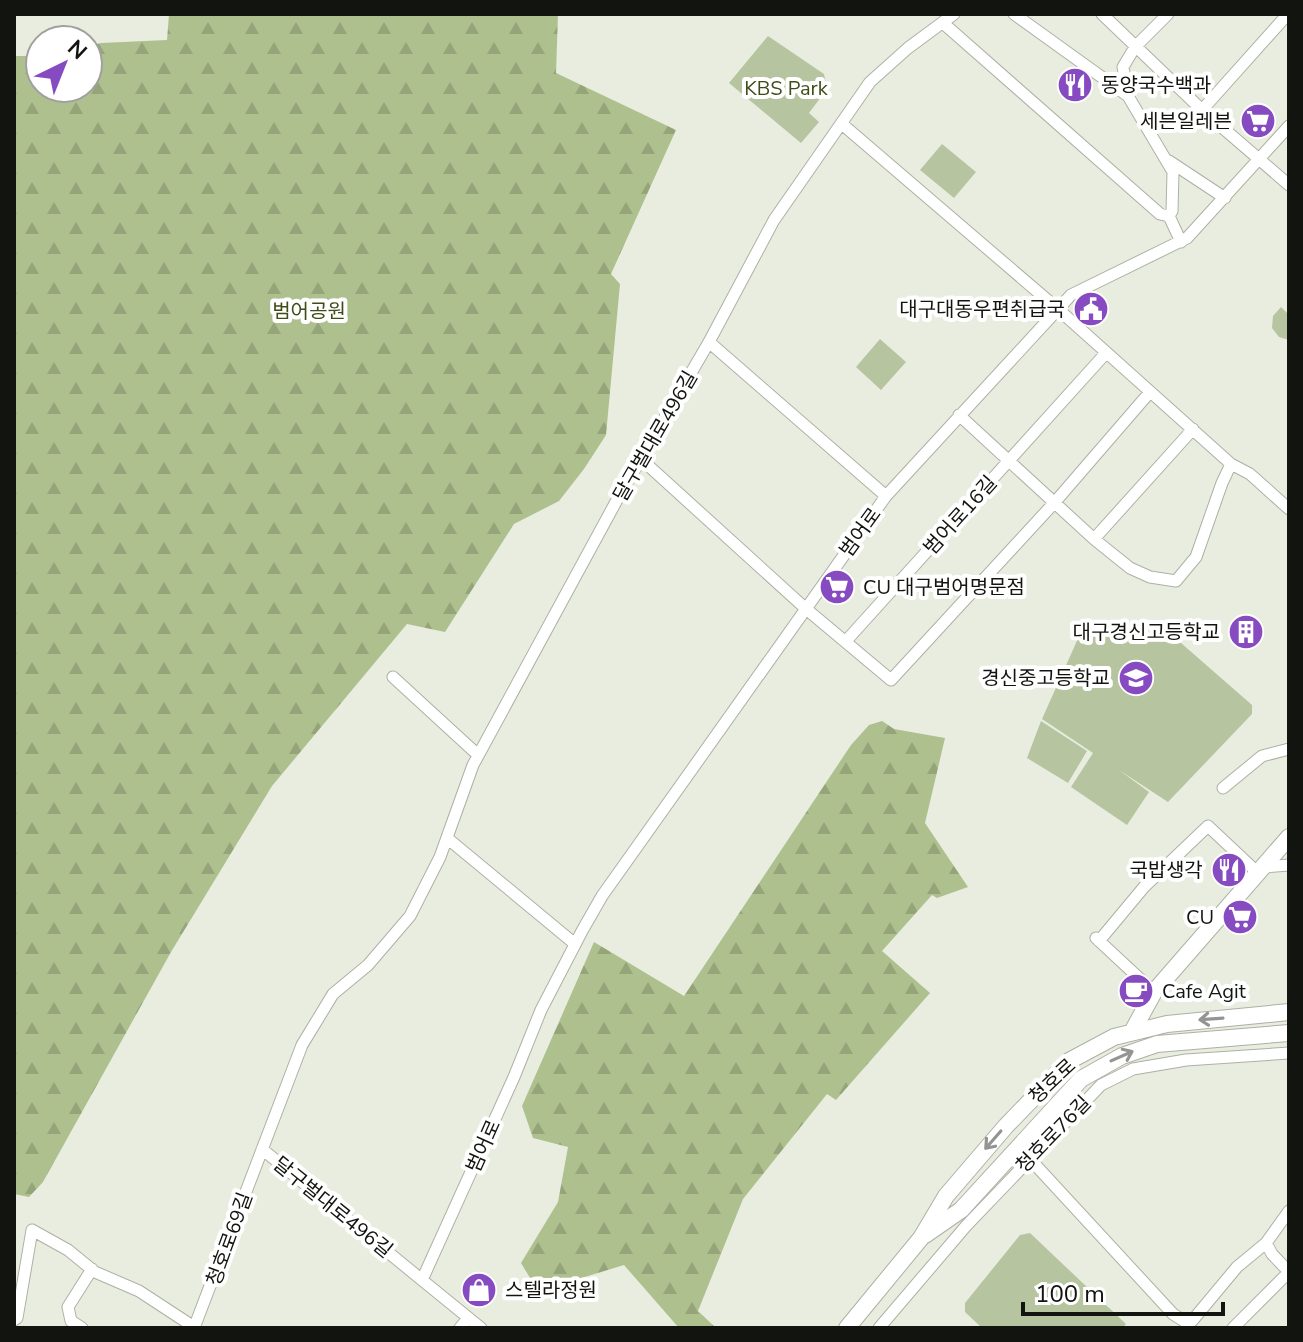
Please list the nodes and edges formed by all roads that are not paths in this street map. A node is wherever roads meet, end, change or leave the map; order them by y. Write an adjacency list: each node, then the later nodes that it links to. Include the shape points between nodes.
1 (954, 14): 6 (street, 달구벌대로496길)
2 (1014, 14): 8 (street)
3 (1102, 14): 7 (street)
4 (1168, 14): 7 (street)
5 (1288, 14): 9 (street)
6 (943, 23): 10 (street, 달구벌대로496길, via 870,82); 16 (street, via 1160,214)
7 (1135, 47): 8 (street, via 1123,67); 9 (street)
8 (1128, 96): 13 (street)
9 (1202, 110): 12 (street)
10 (842, 124): 18 (street); 19 (street, 달구벌대로496길, via 774,220)
11 (1289, 126): 12 (street, 범어로)
12 (1261, 159): 14 (street); 15 (street, 범어로)
13 (1169, 161): 15 (street); 16 (street)
14 (1289, 185)
15 (1225, 198): 17 (street, 범어로)
16 (1169, 216): 17 (street)
17 (1181, 242): 18 (street, 범어로, via 1071,295)
18 (1059, 310): 20 (street); 22 (street, 범어로)
19 (709, 342): 24 (street, 달구벌대로496길); 27 (street)
20 (1106, 353): 21 (street); 25 (street, 범어로16길)
21 (1150, 392): 23 (street); 28 (street)
22 (959, 415): 25 (street, 범어로16길); 27 (street, 범어로)
23 (1193, 429): 26 (street); 30 (street)
24 (641, 459): 31 (street); 35 (street, 달구벌대로496길)
25 (1009, 461): 28 (street, 범어로16길); 32 (street, 범어로16길)
26 (1231, 464): 29 (street); 30 (street, 범어로16길, via 1196,557 1176,581 1130,568)
27 (886, 496): 31 (street, 범어로)
28 (1055, 502): 30 (street, 범어로16길); 32 (street, via 891,680)
29 (1289, 509)
30 (1094, 539)
31 (805, 608): 32 (street); 41 (street, 범어로, via 602,896)
32 (846, 641)
33 (393, 677): 35 (street)
34 (1289, 749): 36 (street, via 1262,756)
35 (478, 755): 38 (street, 달구벌대로496길)
36 (1223, 788)
37 (1289, 837): 40 (main road)
38 (447, 838): 41 (street); 47 (street, 달구벌대로496길, via 410,916 368,965 333,994 302,1045)
39 (1289, 865): 40 (street)
40 (1262, 870): 42 (main road); 42 (street, via 1208,826 1097,939)
41 (575, 944): 54 (street, 범어로)
42 (1154, 992): 44 (main road)
43 (1289, 1012): 44 (main road, 청호로, one-way to 44, via 1185,1021)
44 (1132, 1032): 50 (main road, 청호로, one-way to 50, via 1098,1045 1056,1072 946,1196)
45 (1289, 1033): 50 (main road, 청호로, one-way to 45, via 961,1210 1090,1072 1157,1044)
46 (1289, 1053): 48 (street, 청호로76길, via 1133,1069 1101,1085)
47 (262, 1149): 54 (street, 달구벌대로496길); 58 (street, 청호로69길)
48 (1029, 1158): 51 (street, via 1184,1321 1192,1321 1237,1267); 62 (street, 청호로76길)
49 (1289, 1211): 51 (street)
50 (921, 1238): 61 (main road, 청호로)
51 (1266, 1243): 53 (street)
52 (92, 1269): 56 (street, 청호로69길, via 32,1230); 57 (street, via 68,1307 71,1321); 58 (street, 청호로69길, via 139,1291)
53 (1289, 1272): 63 (street)
54 (422, 1280): 55 (street)
55 (468, 1318): 59 (street); 60 (street)
56 (14, 1320)
57 (82, 1328)
58 (194, 1328)
59 (460, 1328)
60 (481, 1328)
61 (847, 1328)
62 (879, 1328)
63 (1233, 1328)

